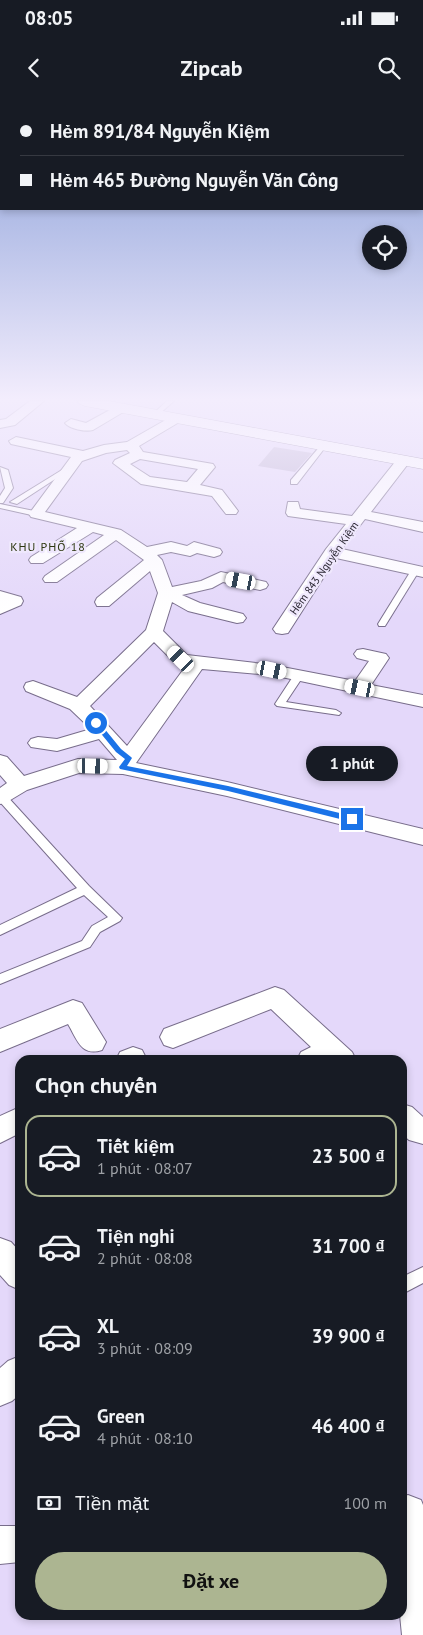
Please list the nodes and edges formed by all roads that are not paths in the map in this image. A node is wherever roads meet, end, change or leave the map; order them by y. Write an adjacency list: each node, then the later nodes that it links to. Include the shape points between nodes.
1 (6, 473): 10 (lane, via 9,488)
2 (62, 473): 11 (lane)
3 (67, 473): 15 (street)
4 (134, 473): 9 (street, via 146,481)
5 (203, 473): 9 (street)
6 (302, 473): 8 (lane)
7 (394, 473): 16 (street, Hẻm 843 Nguyễn Kiệm)
8 (294, 482)
9 (190, 486): 14 (street, via 216,493)
10 (0, 501)
11 (14, 502)
12 (293, 505): 16 (street, via 293,513)
13 (3, 506): 15 (lane)
14 (231, 511)
15 (36, 514): 17 (street)
16 (359, 518): 18 (street); 21 (street, Hẻm 843 Nguyễn Kiệm)
17 (90, 527): 19 (street); 23 (street)
18 (423, 527)
19 (116, 533): 22 (street); 25 (street)
20 (214, 552): 22 (street, via 194,547 190,551 171,547)
21 (332, 552): 24 (street); 33 (street, Hẻm 843 Nguyễn Kiệm)
22 (149, 557): 27 (street); 29 (street)
23 (37, 560)
24 (419, 571): 32 (lane)
25 (51, 579)
26 (260, 585): 27 (street, via 221,577 206,585)
27 (166, 593): 31 (street, via 194,607); 34 (street)
28 (0, 596): 30 (street, via 15,601)
29 (103, 602)
30 (0, 610)
31 (237, 618)
32 (382, 624)
33 (282, 629)
34 (154, 632): 36 (street, via 181,659); 41 (street)
35 (363, 654): 39 (street, via 380,658)
36 (197, 663): 37 (street); 46 (street)
37 (299, 675): 39 (street); 42 (lane, via 280,704)
38 (33, 687): 41 (street)
39 (360, 688): 40 (street)
40 (423, 701)
41 (78, 707): 43 (street)
42 (336, 714)
43 (103, 732): 44 (street, via 57,746); 46 (street)
44 (38, 744)
45 (0, 762): 47 (street)
46 (126, 763): 47 (street, via 78,766); 49 (street)
47 (20, 785): 48 (street)
48 (0, 796): 50 (lane)
49 (423, 837)
50 (85, 889): 51 (lane); 52 (lane, via 116,918 96,929 86,944)
51 (0, 930)
52 (0, 979)
53 (173, 1037): 56 (street, via 276,996)
54 (0, 1041): 55 (street, via 73,1010)
55 (93, 1042)
56 (327, 1055)
57 (15, 1122): 58 (street)
58 (0, 1130)
59 (423, 1274): 60 (lane)
60 (407, 1283)
61 (15, 1377): 62 (street)
62 (0, 1389)
63 (409, 1509): 66 (street)
64 (15, 1544): 65 (street)
65 (0, 1545)
66 (421, 1635)

